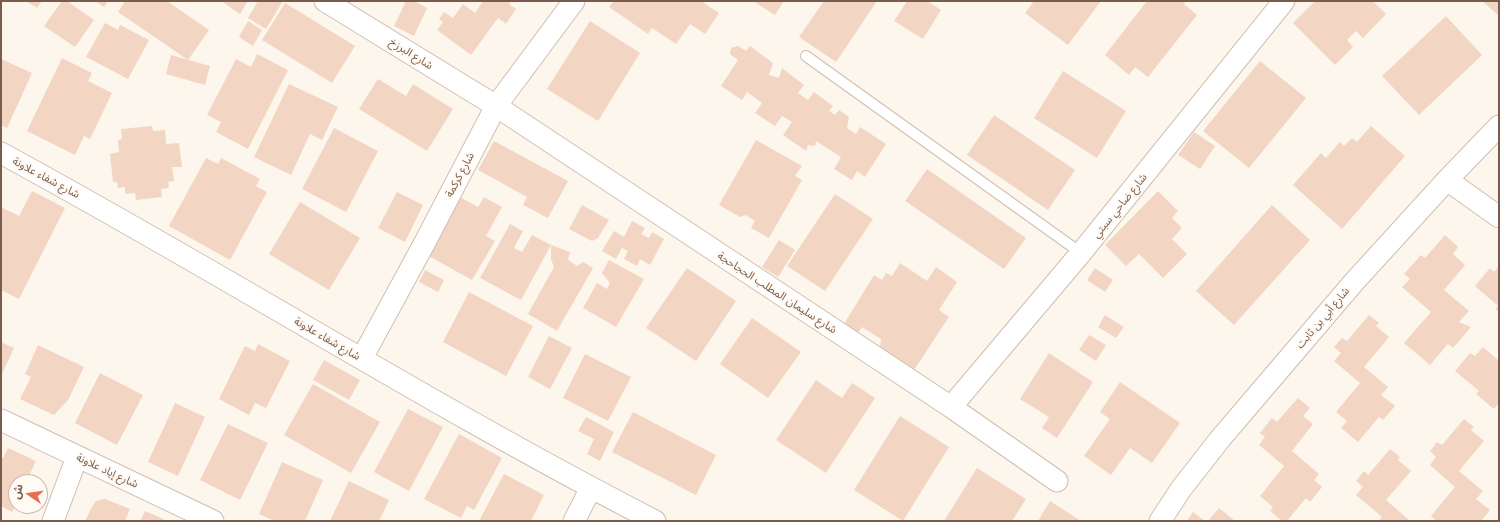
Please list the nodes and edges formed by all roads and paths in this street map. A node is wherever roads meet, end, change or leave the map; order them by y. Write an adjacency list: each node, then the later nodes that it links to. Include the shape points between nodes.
1 (325, 1): 5 (street, شارع البرزخ)
2 (574, 1): 5 (street, شارع كركمة)
3 (1284, 1): 10 (street, شارع ضاحي سبتي)
4 (806, 56): 10 (lane)
5 (496, 106): 11 (street, شارع كركمة); 12 (street, شارع سليمان المطلب الحجاحجة)
6 (1499, 126): 8 (street, شارع أبي بن ثابت)
7 (1, 153): 11 (street, شارع شفاء علاونة)
8 (1447, 180): 9 (street); 21 (street, شارع أبي بن ثابت, via 1354,282 1230,427 1181,489)
9 (1499, 217)
10 (1082, 253): 12 (street, شارع ضاحي سبتي)
11 (362, 358): 16 (street, شارع شفاء علاونة)
12 (951, 407): 15 (street, شارع سليمان المطلب الحجاحجة)
13 (1, 420): 14 (street, شارع إياد علاونة)
14 (77, 457): 17 (street); 18 (street, شارع إياد علاونة)
15 (1056, 481)
16 (591, 488): 19 (street); 20 (street, شارع شفاء علاونة)
17 (53, 521)
18 (213, 521)
19 (574, 521)
20 (655, 521)
21 (1160, 521)

